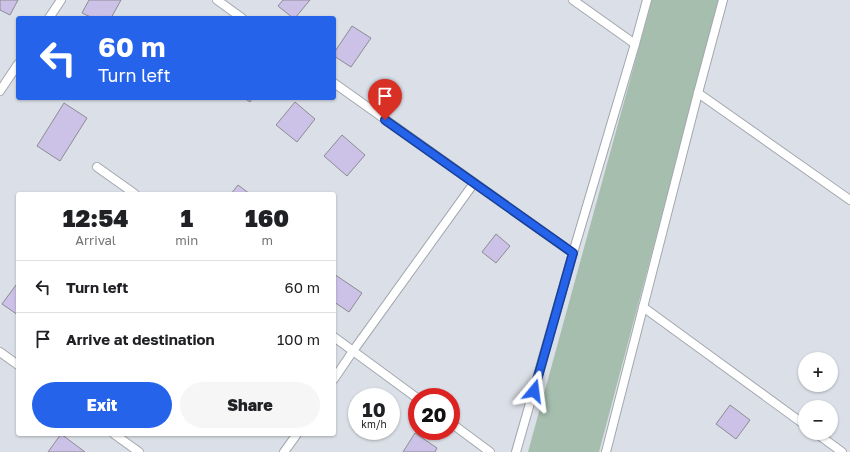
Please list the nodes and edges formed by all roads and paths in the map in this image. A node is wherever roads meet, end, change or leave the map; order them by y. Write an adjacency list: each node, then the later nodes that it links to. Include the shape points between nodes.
1 (61, 0): 6 (lane)
2 (217, 0): 7 (lane)
3 (573, 0): 8 (lane)
4 (647, 0): 8 (lane)
5 (723, 0): 12 (lane)
6 (50, 16)
7 (239, 16)
8 (635, 44): 17 (lane)
9 (16, 67): 11 (lane)
10 (336, 84): 14 (lane)
11 (0, 91)
12 (698, 92): 16 (lane); 18 (lane)
13 (96, 167): 15 (lane)
14 (474, 183): 17 (lane); 20 (lane)
15 (132, 192)
16 (850, 200)
17 (573, 253): 33 (lane)
18 (643, 308): 25 (lane); 34 (lane)
19 (336, 338): 20 (lane)
20 (353, 351): 23 (lane); 24 (lane)
21 (0, 352): 22 (lane)
22 (16, 364)
23 (336, 376)
24 (408, 391)
25 (798, 420)
26 (460, 430): 32 (lane)
27 (117, 436): 30 (lane)
28 (296, 436): 31 (lane)
29 (826, 440): 35 (lane)
30 (139, 452)
31 (284, 452)
32 (490, 452)
33 (516, 452)
34 (606, 452)
35 (842, 452)

